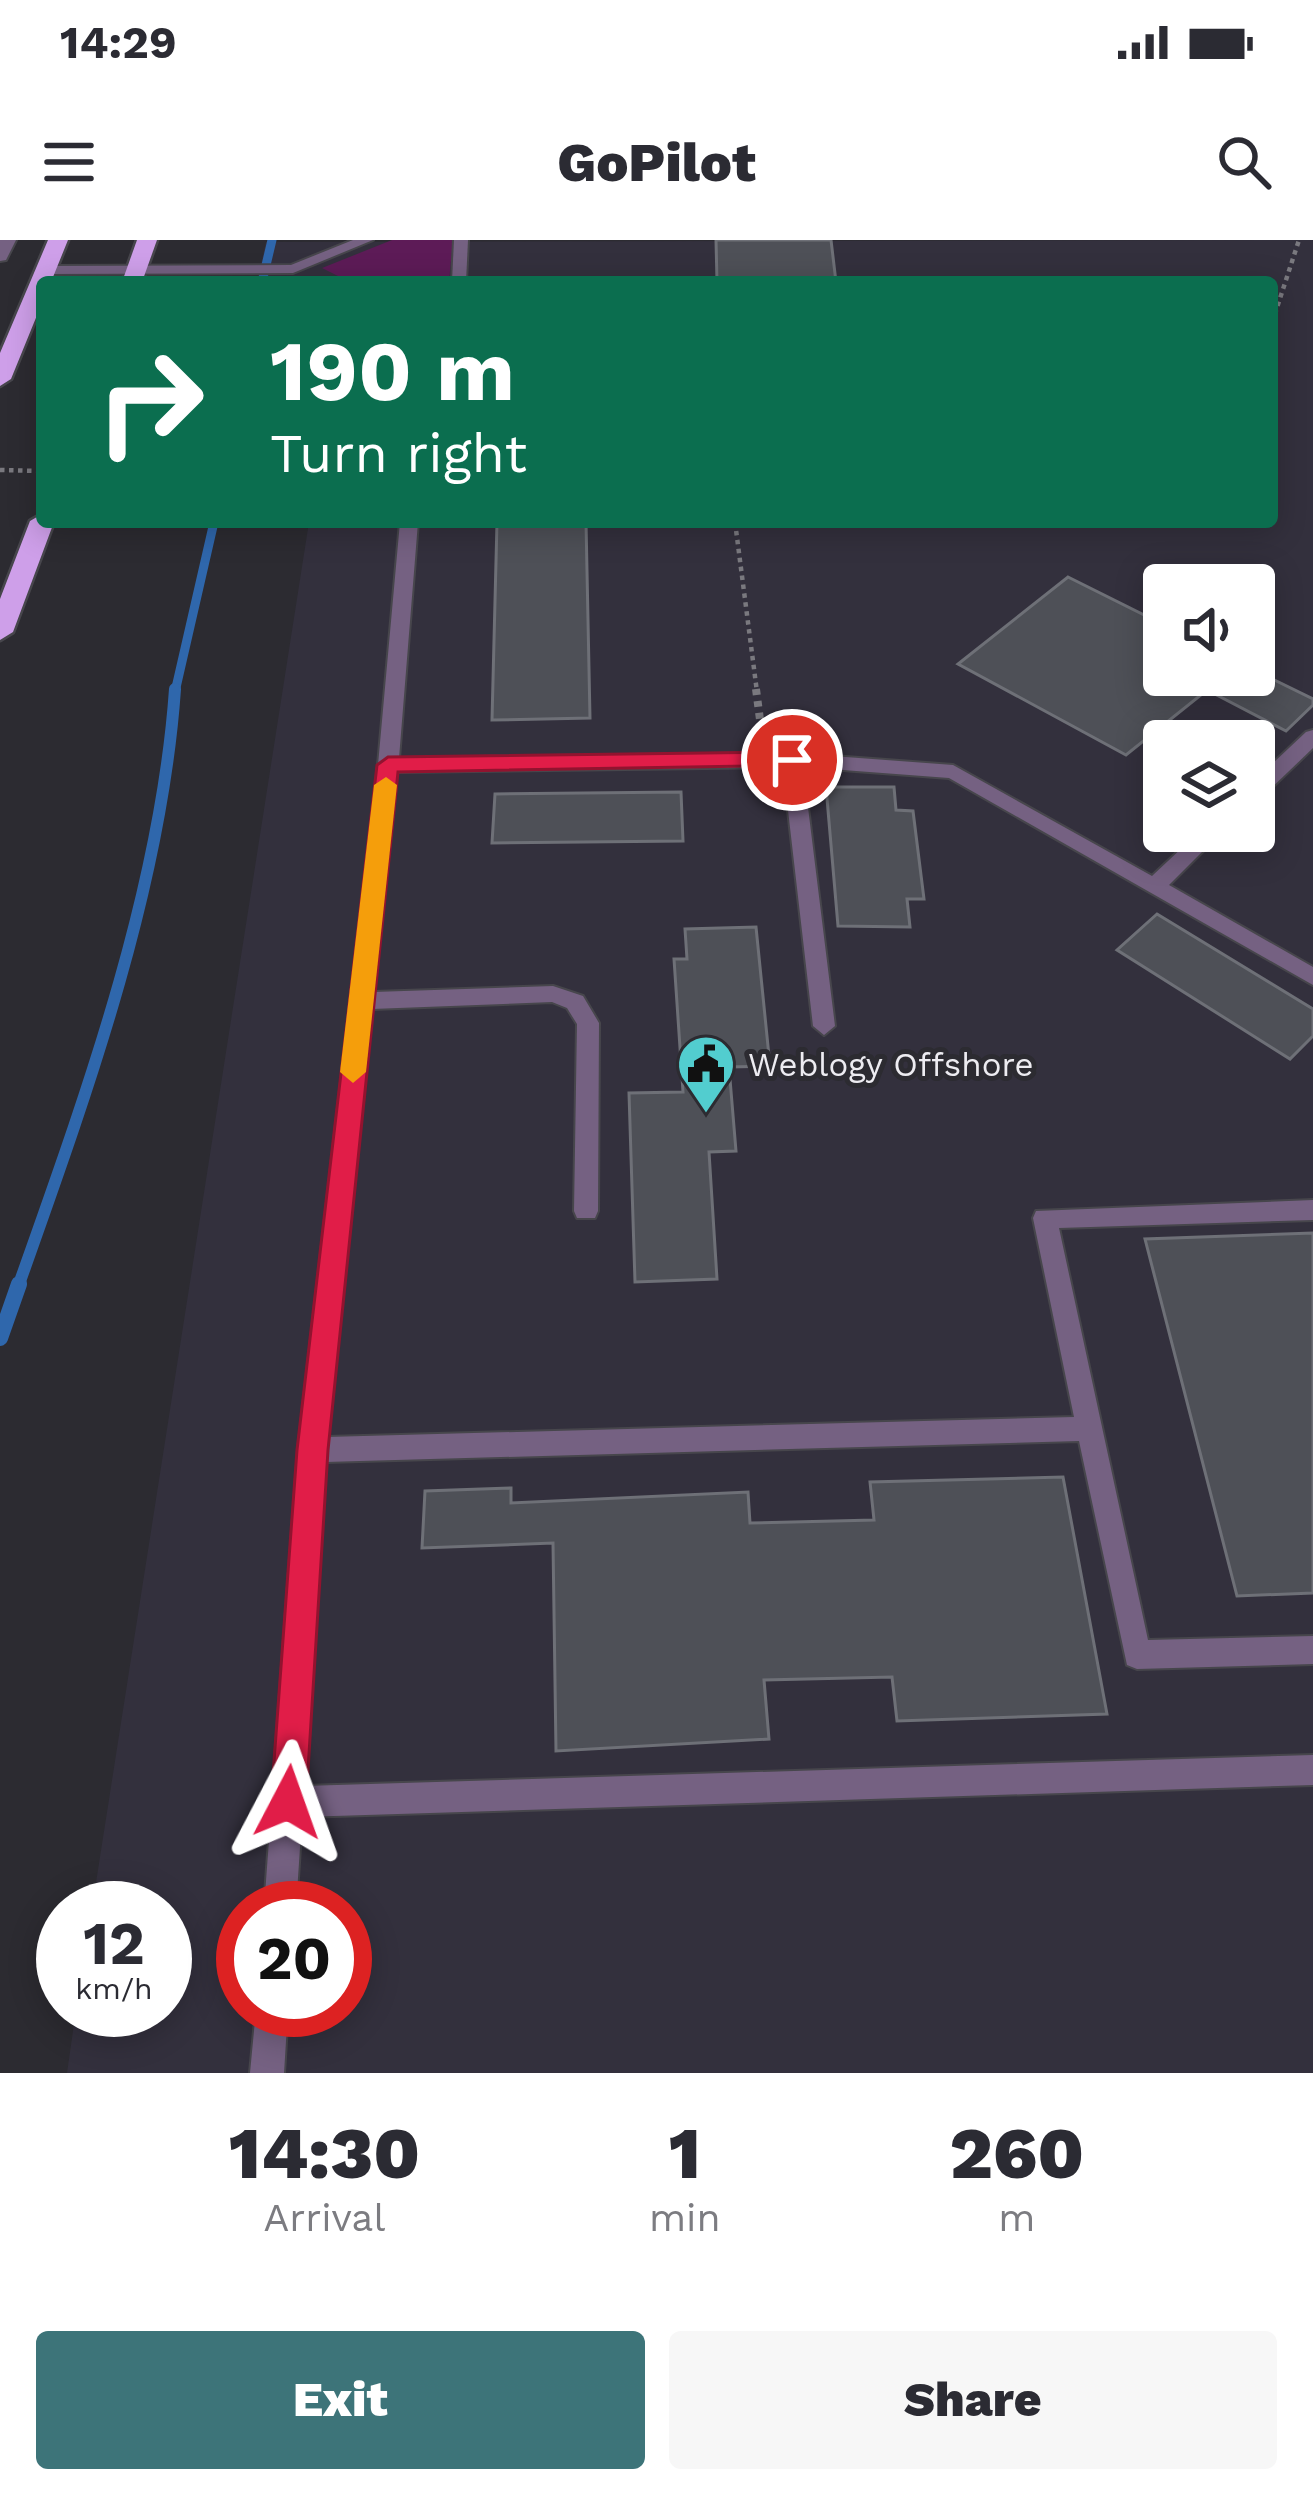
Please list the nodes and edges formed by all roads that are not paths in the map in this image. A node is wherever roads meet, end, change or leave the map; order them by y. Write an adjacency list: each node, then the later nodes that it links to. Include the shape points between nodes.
1 (7, 240): 6 (street)
2 (58, 240): 8 (highway)
3 (147, 240): 10 (highway)
4 (366, 240): 7 (lane)
5 (461, 240): 12 (lane)
6 (0, 256)
7 (293, 269): 10 (lane); 11 (lane)
8 (47, 270): 9 (highway); 10 (lane)
9 (44, 276)
10 (134, 276)
11 (310, 276)
12 (459, 276)
13 (36, 296): 14 (highway)
14 (0, 379)
15 (39, 528): 17 (highway)
16 (408, 528): 20 (lane)
17 (0, 632)
18 (1313, 737): 21 (lane)
19 (792, 760): 20 (lane); 23 (lane, via 952,772); 26 (lane)
20 (388, 765): 25 (lane)
21 (1275, 773)
22 (1191, 852): 23 (lane)
23 (1154, 886): 24 (lane)
24 (1313, 977)
25 (361, 1001): 28 (lane, via 553,994 575,1002 588,1023); 30 (lane)
26 (824, 1026)
27 (1313, 1210): 29 (lane, via 1045,1218)
28 (586, 1211)
29 (1089, 1429): 30 (lane); 31 (lane, via 1137,1655)
30 (312, 1450): 33 (lane)
31 (1313, 1650)
32 (1313, 1770): 33 (lane)
33 (288, 1802): 34 (lane)
34 (282, 1881)
35 (270, 2037): 36 (lane)
36 (267, 2073)

